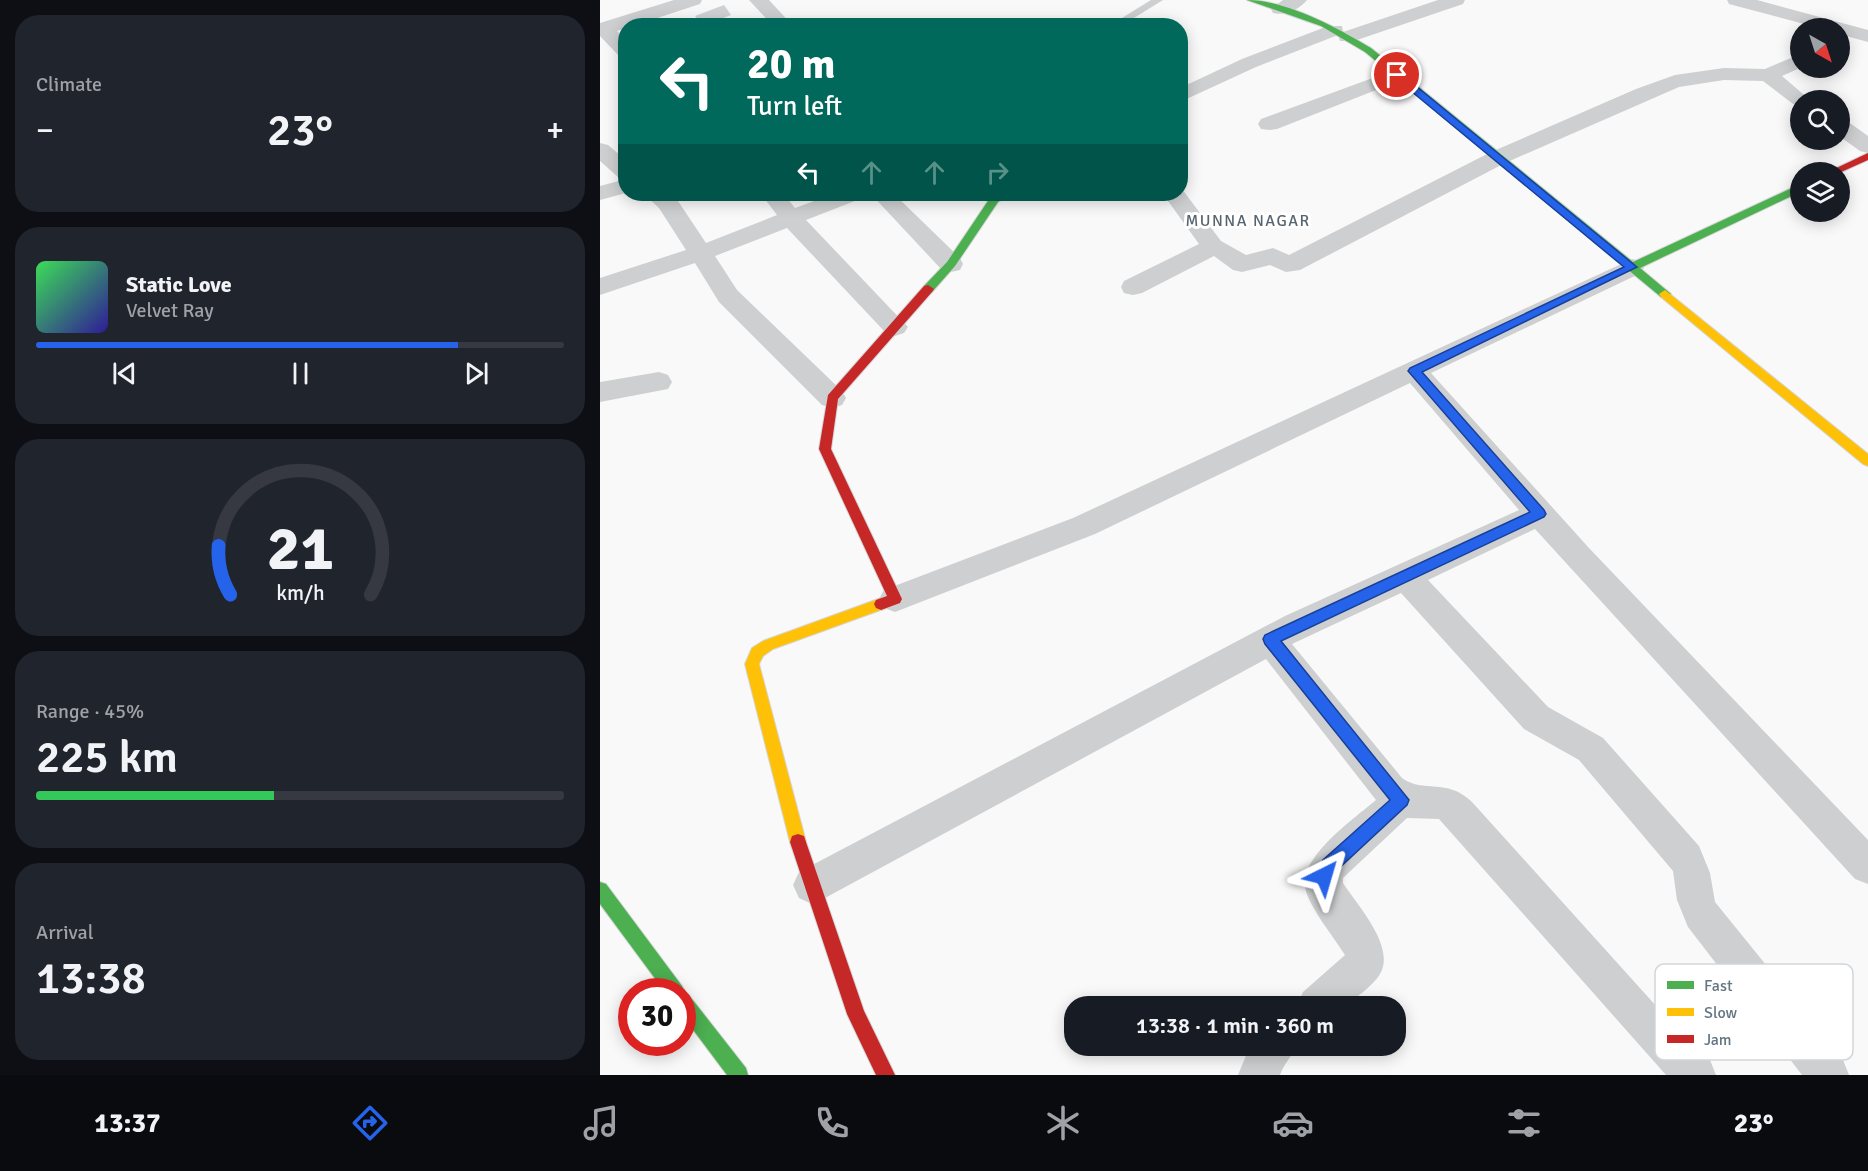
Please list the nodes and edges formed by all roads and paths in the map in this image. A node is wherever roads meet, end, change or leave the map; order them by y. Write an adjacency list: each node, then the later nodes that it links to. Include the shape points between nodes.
1 (693, 0): 8 (street)
2 (758, 0): 12 (street)
3 (1158, 0): 13 (lane)
4 (1251, 0): 9 (main road)
5 (1298, 0): 9 (street)
6 (1456, 0): 16 (street)
7 (1736, 0): 17 (street)
8 (663, 9): 10 (street); 11 (street)
9 (1280, 9): 16 (main road)
10 (636, 18)
11 (672, 18)
12 (776, 18)
13 (1127, 18)
14 (618, 24): 15 (street)
15 (602, 29): 18 (street)
16 (1341, 34): 20 (main road, via 1368,50); 22 (street, via 1249,63)
17 (1855, 37)
18 (618, 44)
19 (1790, 65): 21 (street)
20 (1397, 75): 24 (street); 29 (main road)
21 (1768, 75): 23 (street); 29 (street, via 1724,74 1675,81)
22 (1188, 92)
23 (1790, 92)
24 (1269, 124)
25 (1850, 134): 26 (street)
26 (1868, 146)
27 (600, 150): 31 (street)
28 (1868, 156): 30 (main road)
29 (1497, 158): 42 (street, via 1291,264 1273,256 1242,264); 45 (main road)
30 (1850, 164)
31 (618, 165)
32 (618, 188): 33 (street)
33 (600, 193)
34 (1790, 193): 45 (main road)
35 (665, 201): 43 (street)
36 (778, 201): 41 (street)
37 (834, 201): 41 (street)
38 (888, 201): 44 (street)
39 (992, 201): 44 (main road)
40 (1179, 201): 42 (street)
41 (792, 218): 43 (street); 48 (street)
42 (1213, 247): 47 (street)
43 (700, 253): 46 (street); 52 (street, via 728,296)
44 (951, 264): 48 (main road)
45 (1632, 267): 49 (street); 53 (main road)
46 (600, 287)
47 (1133, 288)
48 (895, 327): 52 (main road)
49 (1414, 371): 54 (street); 56 (street, via 1084,526)
50 (659, 382): 51 (street)
51 (600, 392)
52 (832, 398): 56 (main road, via 825,449)
53 (1868, 461)
54 (1539, 514): 55 (street); 59 (street)
55 (1406, 577): 57 (street); 62 (street, via 1536,718 1591,749 1686,859 1701,914)
56 (895, 599): 60 (main road, via 768,645 757,652 752,664)
57 (1270, 639): 58 (street); 60 (street)
58 (1401, 800): 64 (street, via 1329,866 1324,876 1324,888 1366,952 1366,962); 66 (street, via 1448,805 1460,814)
59 (1868, 866)
60 (812, 885): 71 (main road, via 856,1014)
61 (600, 890): 63 (main road)
62 (1740, 964)
63 (666, 978)
64 (1328, 996)
65 (696, 1018): 70 (main road)
66 (1655, 1034)
67 (1266, 1056): 72 (street)
68 (1680, 1060): 73 (street)
69 (1816, 1060): 74 (street)
70 (739, 1075)
71 (886, 1075)
72 (1259, 1075)
73 (1695, 1075)
74 (1828, 1075)

